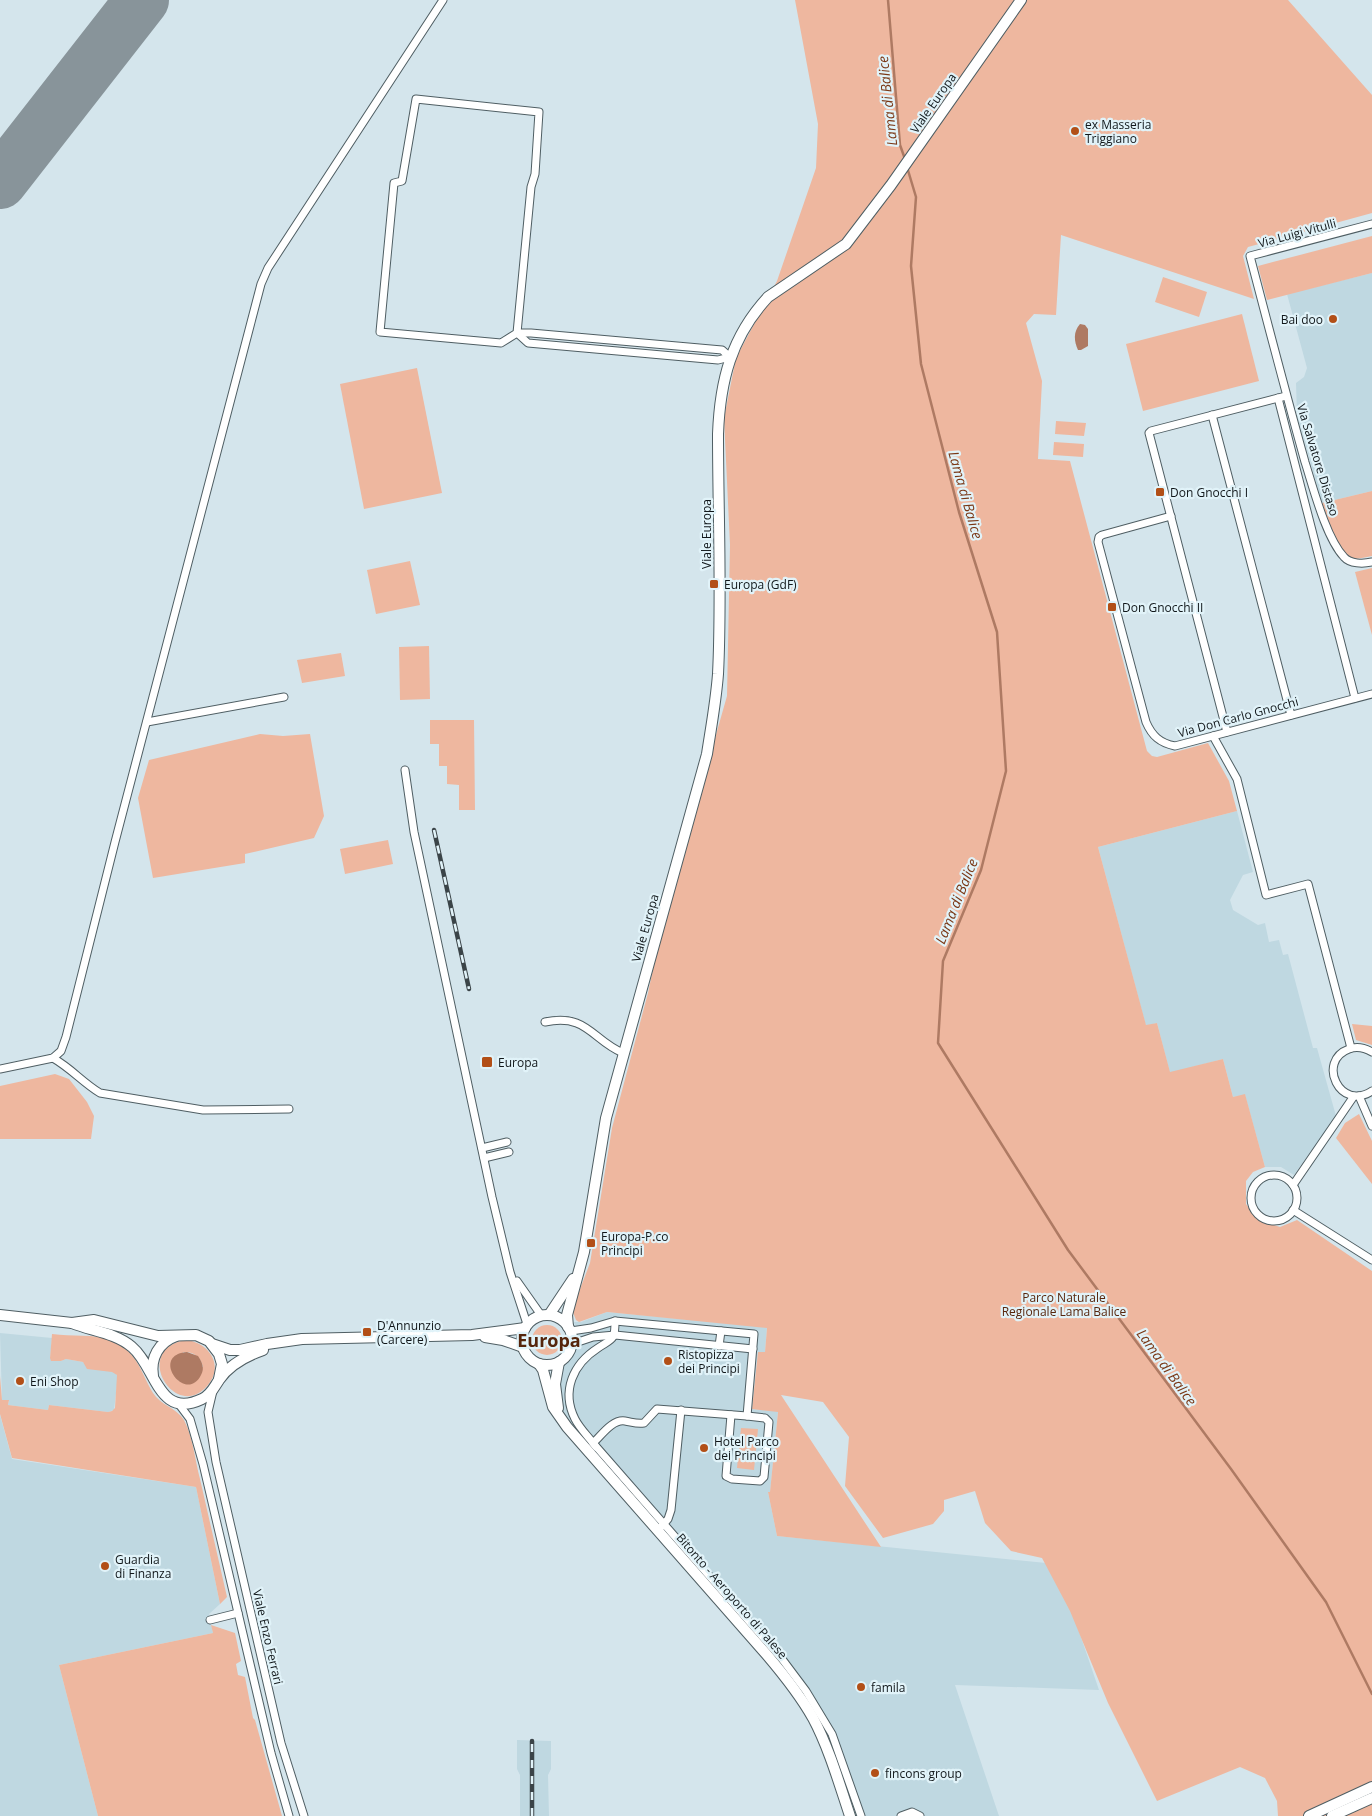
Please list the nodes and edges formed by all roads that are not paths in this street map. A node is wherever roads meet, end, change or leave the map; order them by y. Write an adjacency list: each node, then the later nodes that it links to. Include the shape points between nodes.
1 (443, 0): 15 (street, via 268,268 261,284)
2 (1020, 0): 5 (main road, Viale Europa, via 846,244 768,297 742,332)
3 (1372, 224): 6 (street, Via Luigi Vitulli, via 1250,256)
4 (517, 333): 4 (street, via 539,112 416,99 402,181 394,183 380,332 501,343); 5 (street, via 722,350); 5 (street, via 528,343 718,360)
5 (730, 357): 22 (main road, Viale Europa, via 719,407 719,627 714,713 707,754)
6 (1286, 396): 7 (street); 10 (street, Via Salvatore Distaso, via 1316,497 1335,544 1345,558 1362,564)
7 (1278, 398): 8 (street); 13 (street)
8 (1212, 415): 9 (street, via 1149,433); 14 (street)
9 (1171, 516): 16 (street); 17 (street, Via Don Carlo Gnocchi, via 1102,534 1098,542 1149,729 1156,739 1175,746)
10 (1372, 562)
11 (1372, 694): 13 (street, Via Don Carlo Gnocchi)
12 (284, 697): 15 (street)
13 (1355, 698): 14 (street, Via Don Carlo Gnocchi)
14 (1291, 715): 16 (street, Via Don Carlo Gnocchi)
15 (147, 722): 23 (street, via 66,1037 61,1051)
16 (1227, 732): 17 (street, Via Don Carlo Gnocchi)
17 (1213, 736): 20 (street, via 1237,779 1266,895 1308,884)
18 (405, 770): 30 (street, via 414,832)
19 (545, 1022): 22 (street, via 557,1019 588,1028)
20 (1351, 1048): 21 (street); 26 (street, via 1336,1059 1333,1073 1338,1086 1345,1093)
21 (1372, 1052)
22 (623, 1053): 35 (main road, Viale Europa, via 603,1134)
23 (53, 1058): 24 (street); 27 (street, via 100,1093 204,1110)
24 (0, 1069)
25 (1372, 1091): 26 (street)
26 (1356, 1096): 28 (street); 33 (street)
27 (288, 1110)
28 (1372, 1126)
29 (508, 1142): 30 (street)
30 (482, 1148): 32 (street)
31 (509, 1152): 32 (street)
32 (484, 1158): 37 (street)
33 (1293, 1185): 34 (street, via 1297,1198); 34 (street, via 1281,1176 1265,1176 1254,1186 1251,1201 1258,1215 1272,1221 1287,1217)
34 (1294, 1210): 36 (street)
35 (584, 1252): 39 (main road, Viale Europa, via 573,1280); 43 (main road, Viale Europa, via 566,1315)
36 (1372, 1260)
37 (510, 1272): 39 (street, via 528,1300); 42 (street)
38 (0, 1315): 41 (main road)
39 (545, 1315): 42 (main road, via 536,1317); 43 (main road, via 563,1320)
40 (615, 1321): 43 (street, via 591,1328); 44 (street); 45 (street)
41 (72, 1323): 46 (main road, via 94,1320 148,1335); 56 (main road, via 123,1341 140,1355)
42 (526, 1326): 47 (main road); 52 (main road)
43 (570, 1329): 50 (main road)
44 (720, 1331): 51 (street); 53 (street, via 754,1334)
45 (615, 1334): 50 (street); 51 (street); 64 (street, via 610,1342 581,1363 570,1384 568,1396 573,1414)
46 (180, 1335): 49 (main road, via 196,1335); 56 (main road, via 165,1342 155,1354)
47 (472, 1335): 48 (main road); 52 (main road)
48 (289, 1341): 49 (main road, via 240,1350); 57 (main road, via 250,1355)
49 (212, 1344): 57 (main road, via 222,1364)
50 (572, 1344): 54 (main road)
51 (719, 1346): 53 (street)
52 (523, 1347): 55 (main road)
53 (753, 1349): 63 (street)
54 (559, 1362): 55 (main road); 61 (main road, via 555,1384)
55 (539, 1364): 61 (main road, Bitonto - Aeroporto di Palese, via 550,1400)
56 (153, 1378): 59 (main road, via 160,1390)
57 (219, 1379): 58 (main road)
58 (213, 1391): 59 (main road, via 195,1402); 76 (street, Viale Enzo Ferrari, via 208,1412 216,1462 281,1743)
59 (178, 1403): 68 (street, Viale Enzo Ferrari, via 190,1419 203,1464)
60 (681, 1410): 62 (street); 64 (street, via 656,1409 644,1423 615,1422); 66 (street, via 671,1510)
61 (559, 1414): 65 (main road, Bitonto - Aeroporto di Palese)
62 (731, 1415): 63 (street); 63 (street, via 726,1476 760,1481 764,1477 769,1422 765,1418)
63 (747, 1416)
64 (593, 1443): 65 (street); 66 (street)
65 (618, 1486): 66 (main road, Bitonto - Aeroporto di Palese)
66 (660, 1528): 67 (street); 70 (main road, Bitonto - Aeroporto di Palese)
67 (733, 1604): 70 (street); 71 (street)
68 (238, 1613): 69 (street); 75 (street, Viale Enzo Ferrari)
69 (210, 1620)
70 (740, 1625): 72 (main road, Bitonto - Aeroporto di Palese)
71 (776, 1652): 72 (street); 78 (street, via 823,1717)
72 (784, 1676): 77 (main road, Bitonto - Aeroporto di Palese, via 818,1727)
73 (1372, 1787): 81 (main road)
74 (1372, 1798): 82 (main road)
75 (289, 1816)
76 (304, 1816)
77 (850, 1816)
78 (861, 1816)
79 (901, 1816): 80 (street, via 912,1812)
80 (920, 1816)
81 (1308, 1816)
82 (1332, 1816)

